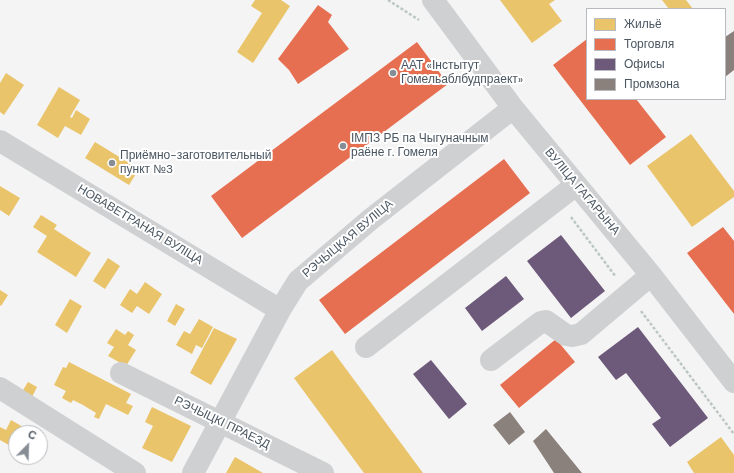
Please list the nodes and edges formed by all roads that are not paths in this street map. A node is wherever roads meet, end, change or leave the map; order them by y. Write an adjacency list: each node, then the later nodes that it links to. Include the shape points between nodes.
1 (433, 0): 2 (street, ВУЛІЦА ГАГАРЫНА)
2 (513, 108): 4 (street, ВУЛІЦА ГАГАРЫНА); 6 (street, РЭЧЫЦКАЯ ВУЛІЦА, via 310,270 298,281)
3 (0, 141): 6 (street, НОВАВЕТРАНАЯ ВУЛІЦА)
4 (576, 184): 5 (street, ВУЛІЦА ГАГАРЫНА); 7 (street)
5 (651, 275): 8 (street, via 581,334 566,335 546,321 541,322); 10 (street, ВУЛІЦА ГАГАРЫНА)
6 (280, 310): 12 (street, РЭЧЫЦКАЯ ВУЛІЦА)
7 (366, 347)
8 (491, 360)
9 (121, 373): 12 (street, РЭЧЫЦКІ ПРАЕЗД)
10 (734, 382)
11 (0, 388): 13 (street)
12 (221, 423): 14 (street, РЭЧЫЦКАЯ ВУЛІЦА); 15 (street, РЭЧЫЦКІ ПРАЕЗД)
13 (135, 473)
14 (193, 473)
15 (323, 473)

